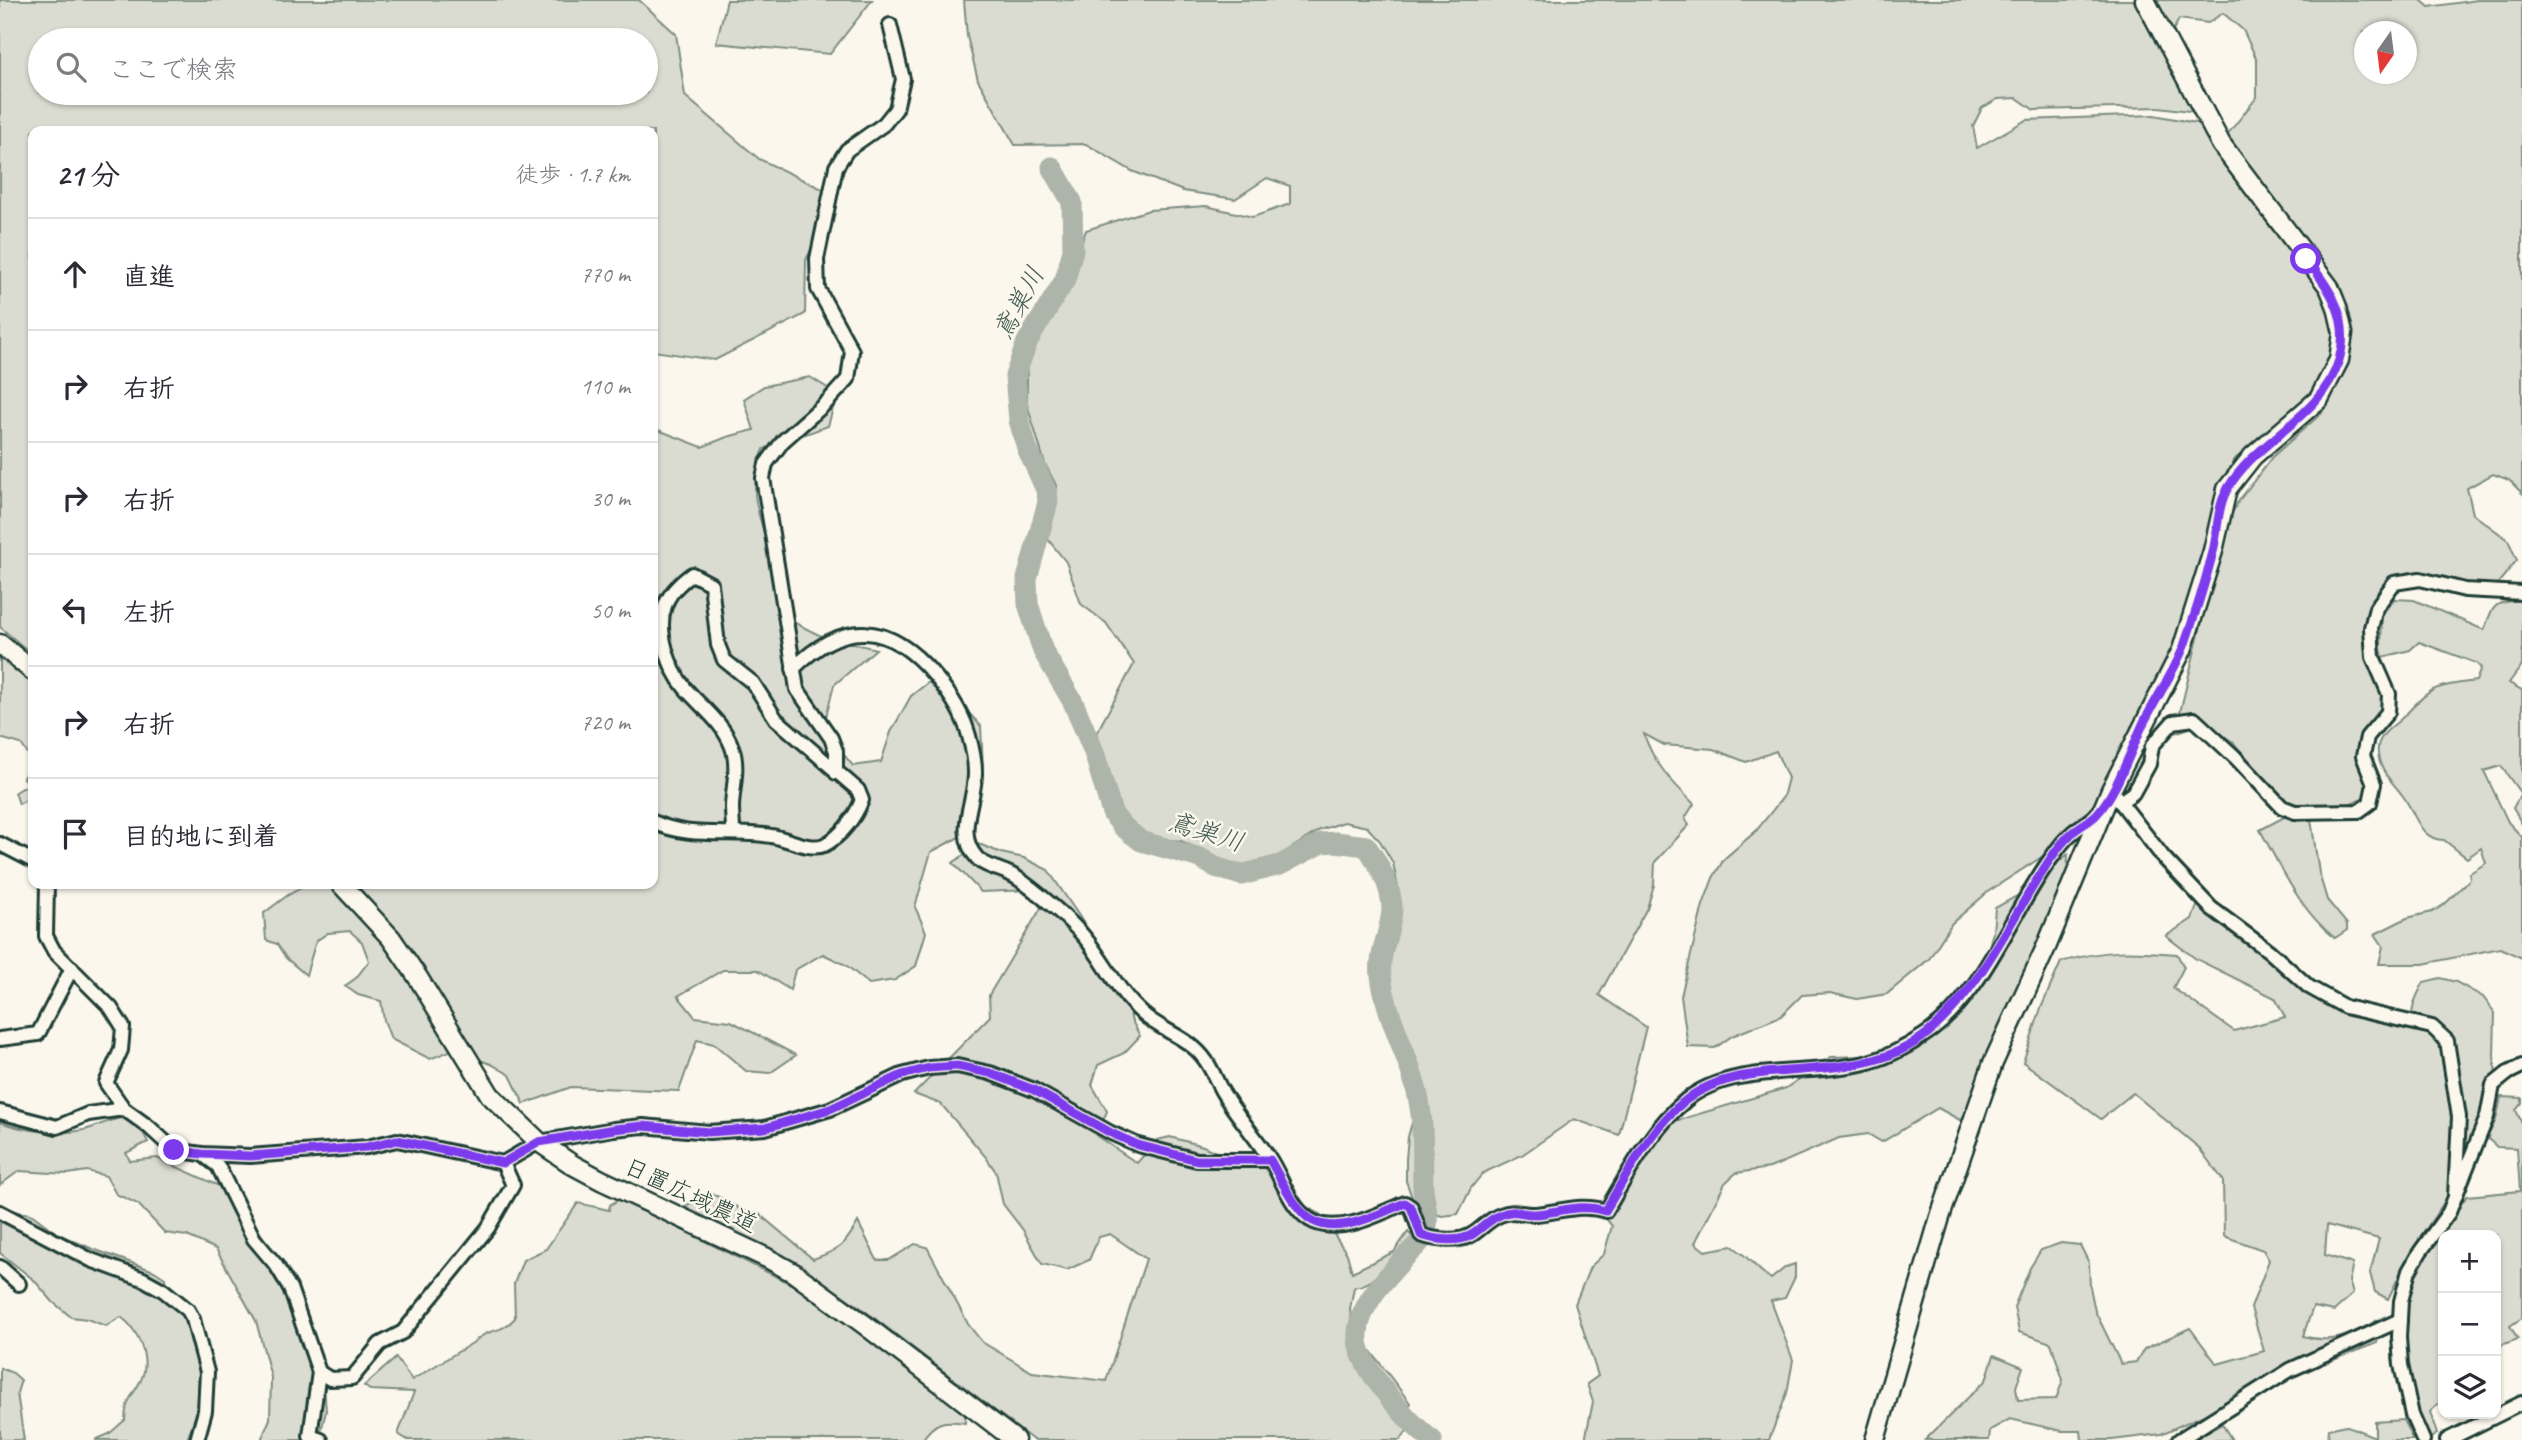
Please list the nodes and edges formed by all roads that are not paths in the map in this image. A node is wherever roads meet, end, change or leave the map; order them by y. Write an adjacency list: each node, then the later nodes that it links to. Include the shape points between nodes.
1 (2145, 0): 8 (street, via 2221,144 2329,287 2343,333 2339,360 2319,399 2253,456 2227,489 2182,650)
2 (890, 25): 6 (street, via 903,79 896,109 884,124 847,150 836,167 817,259 818,289 852,351 848,379 783,441 766,464 763,478)
3 (2522, 593): 8 (street, via 2465,590 2420,579 2394,583 2376,608 2371,628 2373,657 2389,694 2388,712 2367,737 2363,756 2374,784 2370,803 2359,811 2295,812 2282,807 2194,719 2173,722 2152,746 2149,764 2133,793)
4 (0, 644): 5 (street)
5 (28, 667)
6 (793, 669): 7 (street, via 797,689 831,738); 22 (street, via 831,639 866,632 901,643 926,665 948,691 969,736 975,774 967,842 978,860 1013,875 1036,892 1088,941 1126,998 1144,1015 1191,1043)
7 (836, 773): 10 (street, via 858,790 862,800 841,831 821,846); 10 (street, via 776,719 753,683 724,660 718,645 712,584 692,574 664,608 663,637 683,685 721,726 733,748)
8 (2116, 796): 22 (street, via 2070,835 2051,858 1966,993 1926,1035 1887,1057 1863,1064 1757,1075 1709,1086 1664,1121 1605,1211 1566,1208 1535,1214 1515,1210 1497,1216 1470,1237 1434,1240 1421,1235 1411,1207 1405,1203 1361,1221 1330,1226 1313,1222 1303,1213); 24 (street, via 2163,857 2211,908 2309,988 2345,1007 2432,1027 2447,1041 2459,1117); 34 (street, via 1993,1063 1940,1217)
9 (658, 824): 10 (street, via 694,834)
10 (733, 832)
11 (0, 844): 12 (street)
12 (28, 858)
13 (47, 889): 15 (street, via 46,936)
14 (346, 889): 20 (street, 日置広域農道, via 391,938 490,1095)
15 (72, 968): 16 (street, via 38,1034); 18 (street, via 123,1027 121,1050 106,1083)
16 (0, 1039)
17 (2522, 1066): 24 (street, via 2493,1085 2487,1117)
18 (124, 1109): 19 (street, via 88,1114 57,1127); 21 (street, via 174,1150)
19 (0, 1112)
20 (539, 1142): 22 (street, via 643,1126 709,1132 765,1128 830,1109 902,1075 957,1066 1034,1090 1138,1145 1197,1160); 23 (street); 33 (street, 日置広域農道, via 601,1180 794,1273)
21 (202, 1154): 23 (street, via 291,1154 397,1140); 29 (street, via 218,1166 254,1239 290,1288)
22 (1270, 1160)
23 (503, 1163): 29 (street, via 513,1185 488,1228 403,1332 380,1344 352,1378 330,1379)
24 (2455, 1196): 28 (street, via 2409,1271)
25 (0, 1212): 31 (street, via 91,1260 143,1279 188,1310 207,1373 205,1411)
26 (0, 1267): 27 (street)
27 (19, 1284)
28 (2400, 1321): 35 (street, via 2290,1370); 36 (street, via 2400,1365)
29 (319, 1372): 32 (street, via 310,1436)
30 (2522, 1403): 37 (street)
31 (197, 1440)
32 (321, 1440)
33 (1015, 1440)
34 (1875, 1440)
35 (2179, 1440)
36 (2423, 1440)
37 (2447, 1440)

